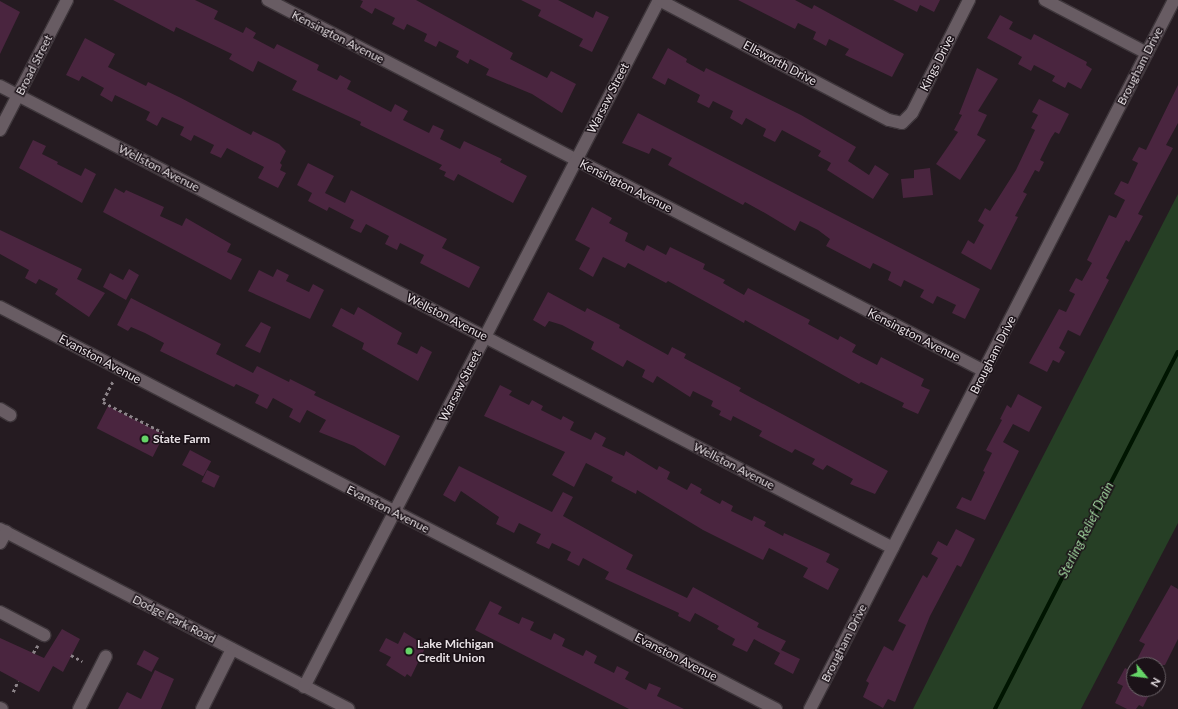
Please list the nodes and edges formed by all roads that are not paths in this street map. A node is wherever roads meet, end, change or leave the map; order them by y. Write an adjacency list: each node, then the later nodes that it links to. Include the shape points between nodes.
1 (67, 0): 9 (street, Broad Street)
2 (268, 0): 12 (street, Kensington Avenue)
3 (659, 0): 10 (street, Ellsworth Drive, via 889,120); 12 (street, Warsaw Street)
4 (969, 0): 10 (street, Kings Drive, via 912,113)
5 (1045, 0): 7 (street)
6 (1174, 0): 7 (street, Brougham Drive)
7 (1147, 53): 15 (street, Brougham Drive)
8 (0, 86): 9 (street, Wellston Avenue)
9 (18, 96): 11 (street, Broad Street); 14 (street, Wellston Avenue)
10 (902, 123)
11 (0, 130)
12 (576, 160): 14 (street, Warsaw Street); 15 (street, Kensington Avenue)
13 (0, 307): 16 (street, Evanston Avenue)
14 (485, 337): 16 (street, Warsaw Street); 19 (street, Wellston Avenue)
15 (984, 371): 19 (street, Brougham Drive)
16 (395, 512): 24 (street, Warsaw Street); 28 (street, Evanston Avenue)
17 (3, 531): 18 (street); 22 (street, Dodge Park Road)
18 (0, 544)
19 (893, 548): 29 (street, Brougham Drive)
20 (0, 612): 21 (street)
21 (44, 635)
22 (232, 649): 24 (street, Dodge Park Road); 26 (street)
23 (106, 656): 25 (street)
24 (304, 687): 27 (street, Dodge Park Road)
25 (79, 709)
26 (202, 709)
27 (348, 709)
28 (776, 709)
29 (810, 709)

